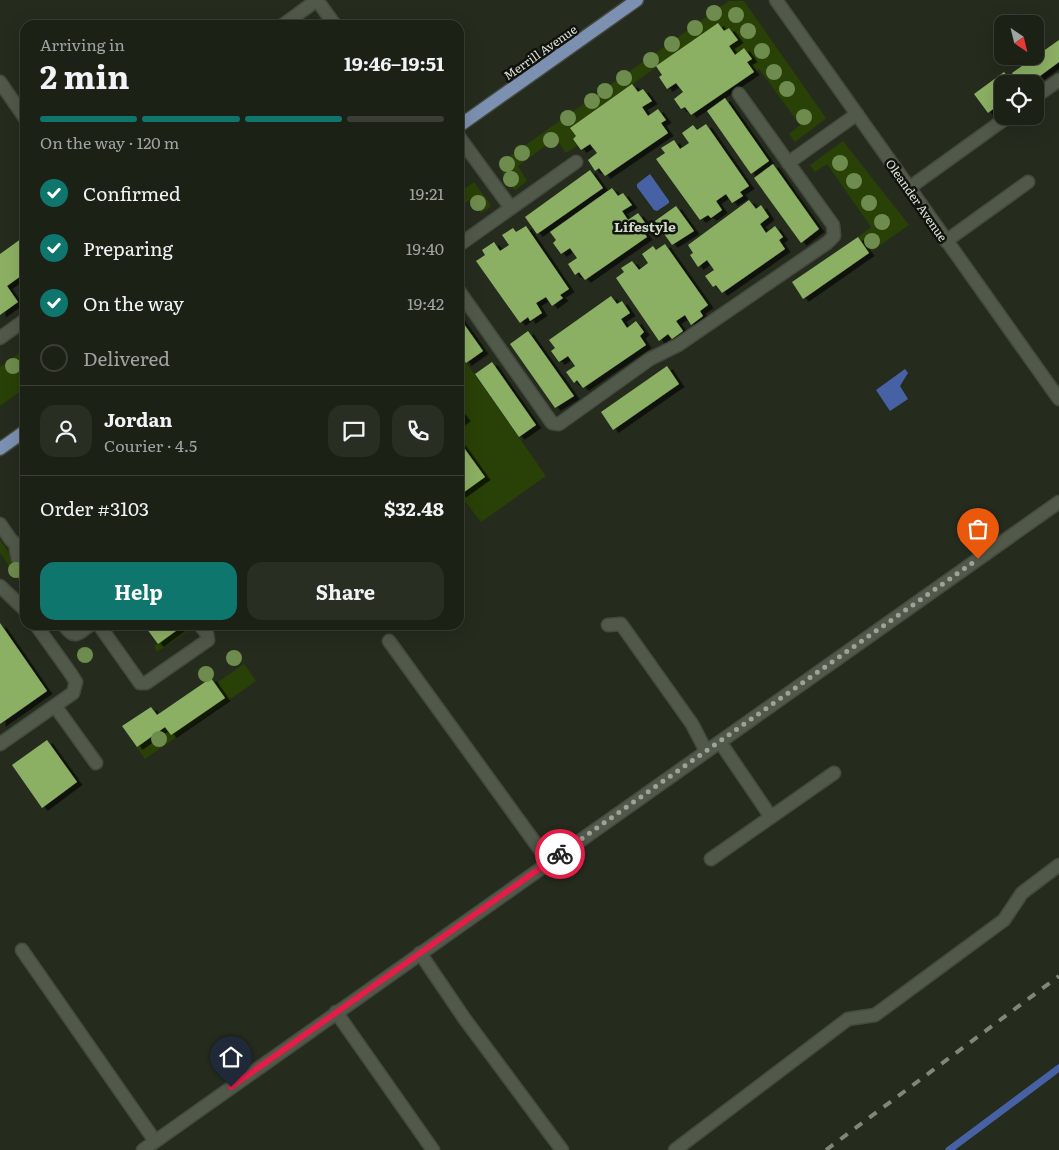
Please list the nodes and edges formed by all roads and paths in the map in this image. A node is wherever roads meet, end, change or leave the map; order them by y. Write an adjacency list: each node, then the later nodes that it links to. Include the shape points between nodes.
1 (637, 0): 11 (main road, Merrill Avenue)
2 (776, 0): 10 (street, Oleander Avenue)
3 (290, 20): 4 (street, via 317,0)
4 (331, 20)
5 (1059, 80): 7 (street)
6 (0, 82): 9 (street)
7 (1044, 91)
8 (739, 94): 15 (street)
9 (20, 111)
10 (856, 114): 15 (street); 17 (street, Oleander Avenue)
11 (464, 122)
12 (996, 125): 17 (street)
13 (464, 144): 18 (street)
14 (576, 162): 18 (street)
15 (788, 163): 21 (street, via 833,225 834,236 678,345 650,358 559,424 552,423)
16 (1028, 182): 20 (street)
17 (909, 188): 20 (street, Oleander Avenue)
18 (511, 208): 19 (street)
19 (464, 241)
20 (946, 241): 24 (street, Oleander Avenue)
21 (464, 298)
22 (20, 324): 23 (street)
23 (0, 338)
24 (1059, 399)
25 (20, 435): 26 (main road)
26 (0, 449)
27 (1059, 502): 42 (street)
28 (0, 524): 29 (street, via 12,540)
29 (20, 544)
30 (20, 546): 31 (street, via 16,549)
31 (20, 561)
32 (0, 586): 33 (street)
33 (20, 605)
34 (608, 625): 44 (street, via 621,624 692,724)
35 (40, 630): 41 (street, via 76,682 73,693)
36 (67, 630): 37 (street, via 78,634)
37 (83, 630)
38 (103, 630): 39 (street, via 140,683 146,683 208,640)
39 (204, 630)
40 (389, 641): 49 (street)
41 (55, 706): 43 (street); 45 (street)
42 (720, 742): 44 (street); 47 (street)
43 (0, 744)
44 (706, 751): 49 (street)
45 (96, 763)
46 (834, 773): 47 (street)
47 (771, 817): 48 (street)
48 (711, 859)
49 (549, 862): 52 (street)
50 (1059, 865): 58 (street, via 1022,893 1004,920 996,926 875,1015 848,1019)
51 (22, 950): 54 (street)
52 (420, 953): 53 (street); 57 (street)
53 (336, 1012): 54 (street); 56 (street)
54 (155, 1141): 55 (street)
55 (143, 1150)
56 (433, 1150)
57 (562, 1150)
58 (675, 1150)

